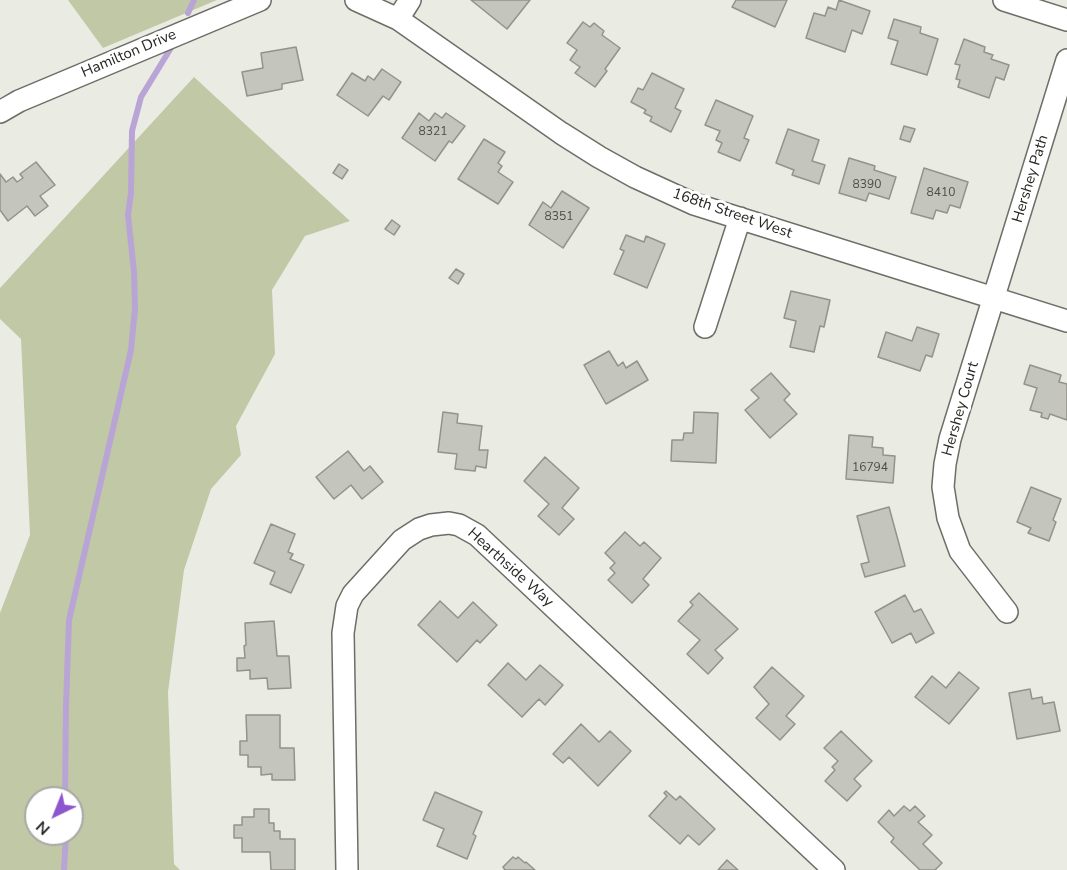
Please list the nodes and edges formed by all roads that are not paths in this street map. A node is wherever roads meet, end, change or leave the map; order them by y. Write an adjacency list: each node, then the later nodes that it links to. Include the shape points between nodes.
1 (260, 0): 8 (street, Hamilton Drive)
2 (356, 0): 5 (street)
3 (410, 0): 5 (street)
4 (1004, 0): 6 (street)
5 (398, 20): 9 (street, 168th Street West, via 599,157 694,204)
6 (1067, 20)
7 (1067, 60): 10 (street, Hershey Path)
8 (0, 112)
9 (740, 218): 10 (street, 168th Street West); 12 (street)
10 (995, 298): 11 (street, 168th Street West); 13 (street, Hershey Court, via 950,439 943,487 948,518 960,551)
11 (1067, 321)
12 (705, 327)
13 (1006, 612)
14 (347, 870): 15 (street, Hearthside Way, via 343,633 347,606 353,594 402,540 430,525 449,523 477,535)
15 (834, 870)

